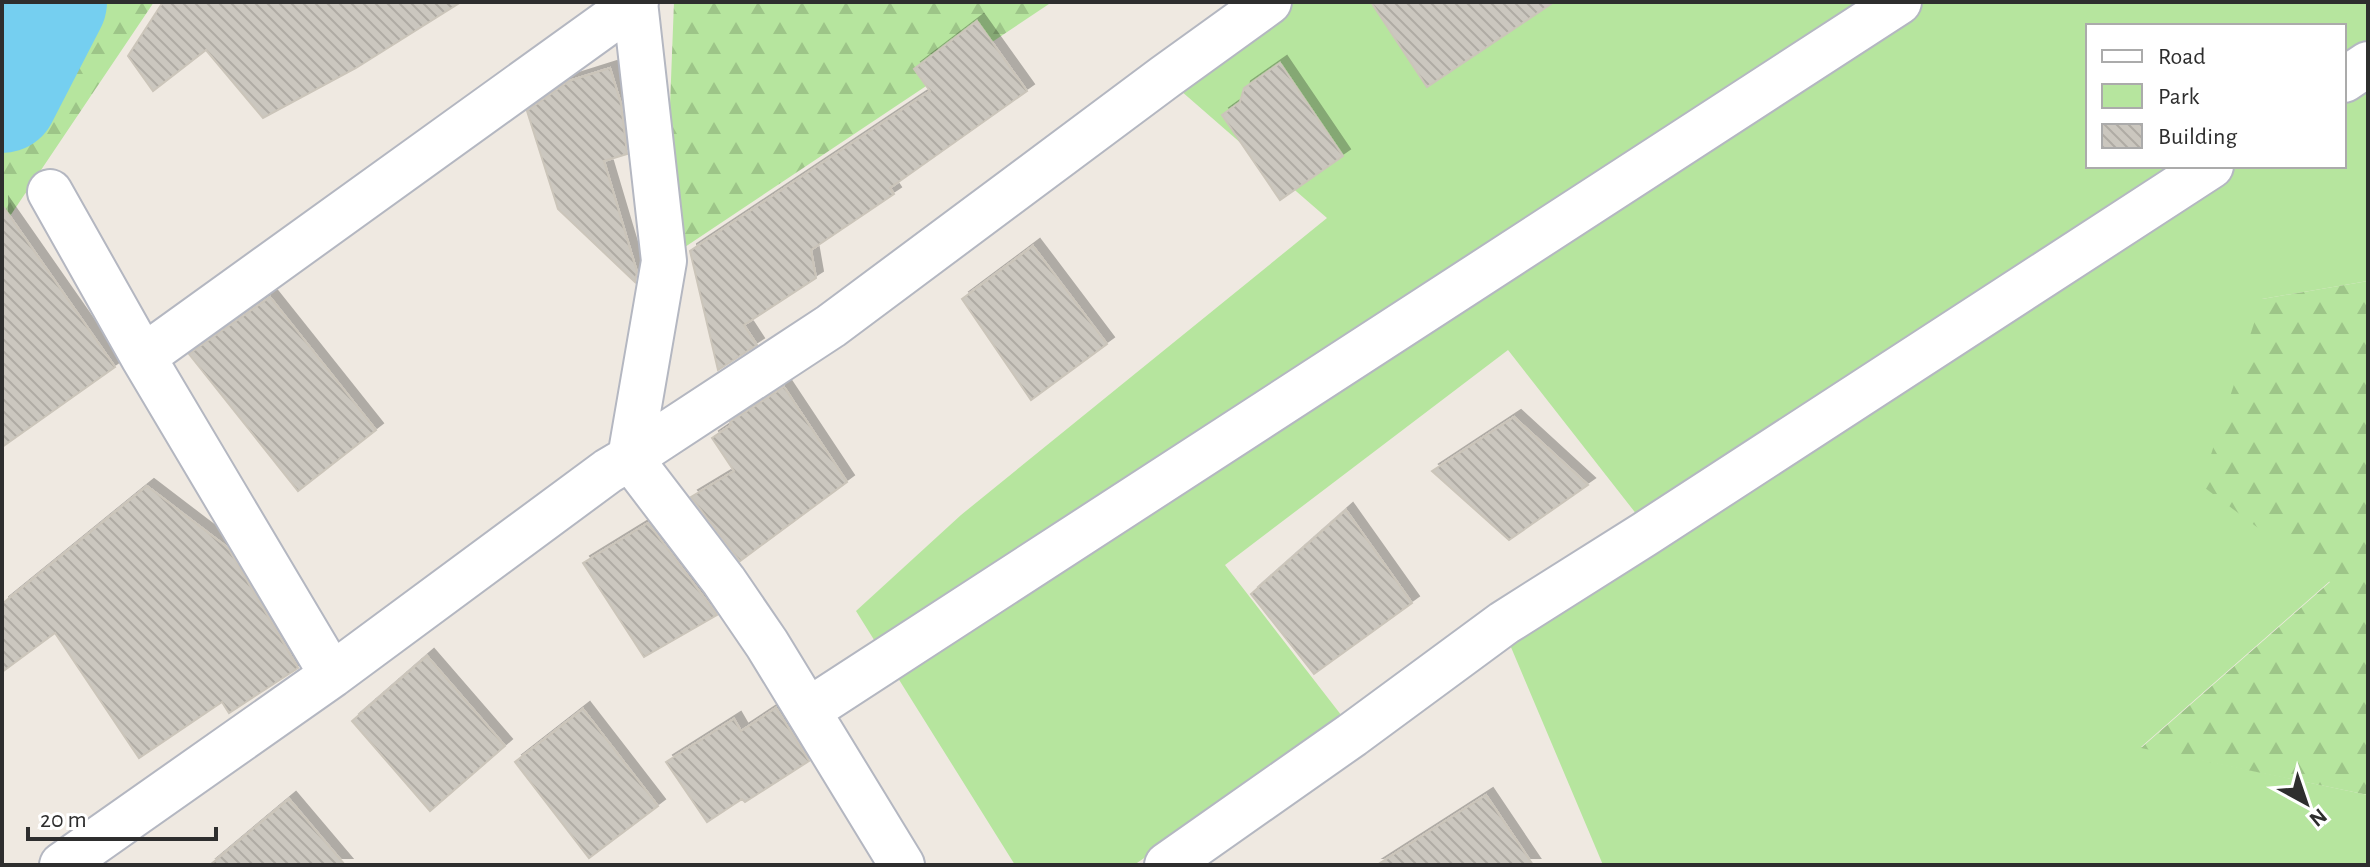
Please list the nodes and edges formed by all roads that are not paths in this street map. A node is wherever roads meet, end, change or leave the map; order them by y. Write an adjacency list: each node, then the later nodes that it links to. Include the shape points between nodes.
1 (635, 2): 8 (street); 9 (street, via 664,261)
2 (1269, 2): 9 (street, via 831,326)
3 (1899, 2): 11 (street)
4 (2368, 64): 5 (street)
5 (2346, 79)
6 (2208, 168): 14 (street, via 1504,623)
7 (50, 192): 8 (street)
8 (143, 357): 10 (street)
9 (630, 458): 10 (street); 11 (street, via 724,581)
10 (332, 675): 12 (street)
11 (809, 710): 13 (street)
12 (76, 861)
13 (902, 865)
14 (1167, 865)

